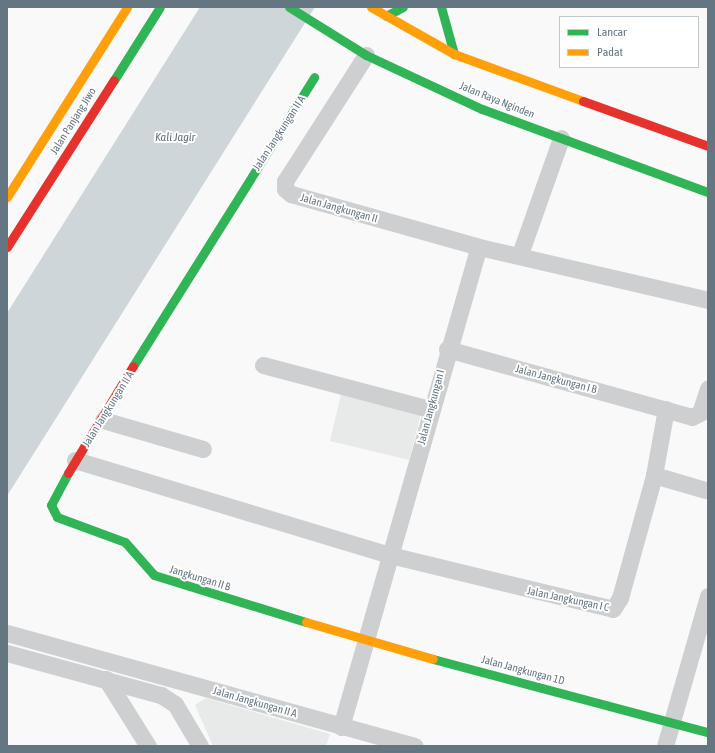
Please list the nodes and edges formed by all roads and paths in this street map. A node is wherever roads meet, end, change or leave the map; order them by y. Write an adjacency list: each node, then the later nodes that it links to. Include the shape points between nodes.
1 (123, 7): 9 (main road)
2 (127, 7): 9 (main road, Jalan Panjang Jiwo)
3 (160, 7): 17 (main road, Jalan Panjang Jiwo)
4 (289, 7): 11 (main road, Jalan Raya Nginden)
5 (371, 7): 8 (main road)
6 (403, 7): 8 (main road)
7 (441, 7): 10 (main road)
8 (386, 16): 10 (main road)
9 (116, 25): 16 (main road, Jalan Panjang Jiwo)
10 (454, 54): 14 (main road)
11 (366, 55): 13 (main road, Jalan Raya Nginden, via 482,109); 18 (street, Jalan Jangkungan II, via 285,181 285,189 291,194)
12 (314, 77): 26 (main road, Jalan Jangkungan II A, via 189,274)
13 (561, 138): 15 (main road, Jalan Raya Nginden); 19 (street)
14 (708, 146)
15 (708, 192)
16 (7, 197)
17 (7, 247)
18 (478, 247): 19 (street); 21 (street, Jalan Jangkungan I)
19 (520, 254): 20 (street)
20 (708, 300)
21 (447, 349): 24 (street, Jalan Jangkungan I); 25 (street, Jalan Jangkungan I B)
22 (263, 365): 24 (street)
23 (708, 388): 25 (street, Jalan Jangkungan I B, via 696,417)
24 (430, 409): 31 (street, Jalan Jangkungan I)
25 (666, 409): 29 (street, Jalan Jangkungan I C)
26 (103, 420): 27 (street); 28 (main road, Jalan Jangkungan II A)
27 (204, 449)
28 (75, 460): 31 (street, Jalan Jangkungan II A); 34 (main road, Jangkungan II B, via 51,505 57,517 125,542 154,574 164,579)
29 (654, 475): 30 (street); 31 (street, Jalan Jangkungan I C, via 620,598 613,609)
30 (705, 490)
31 (390, 555): 34 (street, Jalan Jangkungan I)
32 (708, 596): 37 (street)
33 (7, 632): 38 (street, Jalan Jangkungan II A)
34 (367, 640): 37 (main road, Jalan Jangkungan 1D); 38 (street, Jalan Jangkungan I)
35 (7, 653): 36 (street)
36 (106, 678): 40 (street); 41 (street, via 168,698)
37 (673, 722): 39 (main road, Jalan Jangkungan 1D); 43 (street)
38 (341, 727): 42 (street, Jalan Jangkungan II A)
39 (708, 732)
40 (148, 746)
41 (200, 746)
42 (415, 746)
43 (665, 746)

